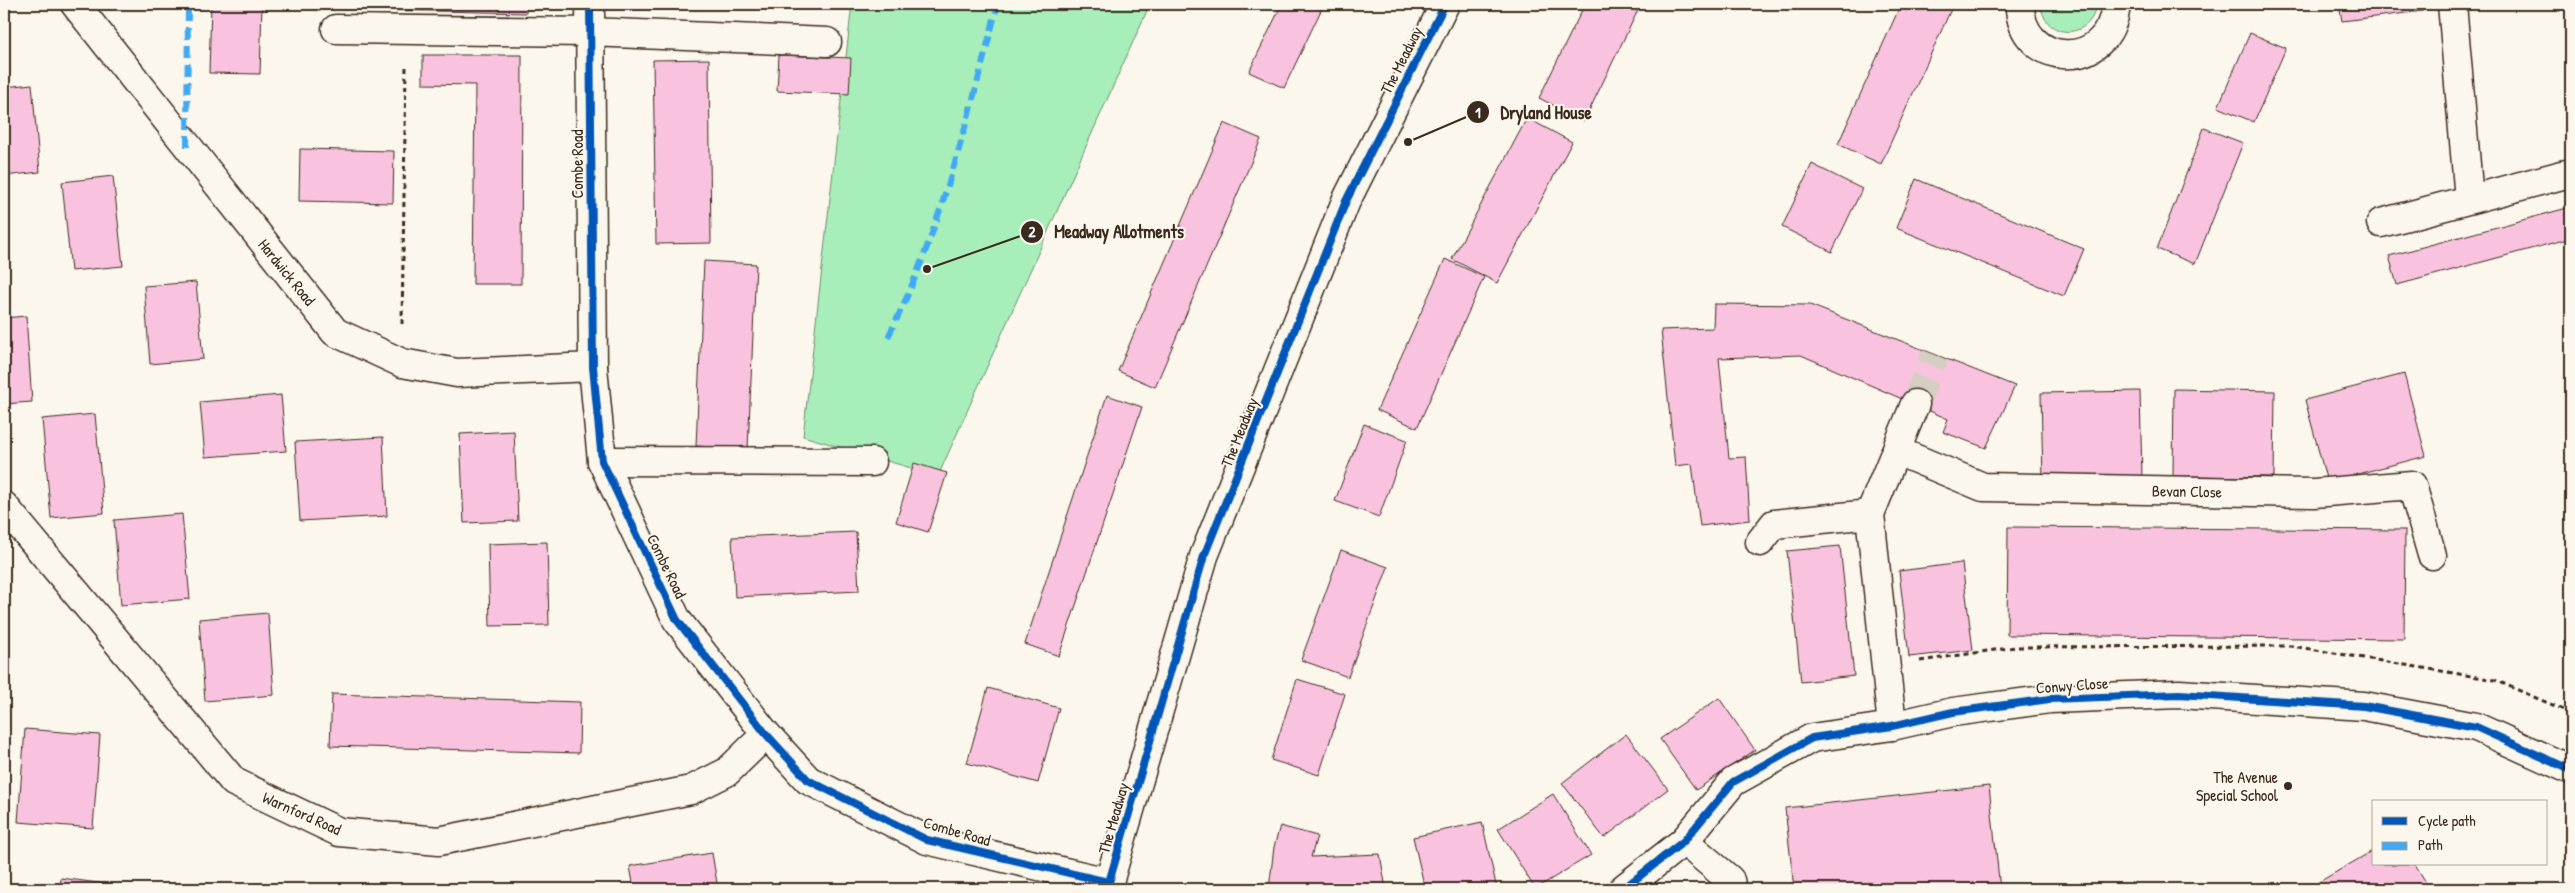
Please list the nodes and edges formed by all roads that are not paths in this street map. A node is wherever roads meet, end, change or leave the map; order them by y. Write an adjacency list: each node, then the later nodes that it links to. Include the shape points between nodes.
1 (75, 4): 13 (street, Hardwick Road, via 335,332 402,363 457,372)
2 (590, 4): 8 (street, Combe Road)
3 (1446, 4): 26 (street, The Meadway, via 1346,201 1204,556)
4 (2020, 4): 5 (street, via 2022,22 2030,36 2055,53 2070,55 2098,44 2108,33)
5 (2116, 4)
6 (2452, 4): 11 (street)
7 (336, 30): 8 (street)
8 (590, 32): 9 (street); 13 (street, Combe Road)
9 (827, 42)
10 (2566, 174): 11 (street)
11 (2469, 199): 12 (street)
12 (2381, 223)
13 (593, 367): 16 (street, Combe Road)
14 (1915, 404): 15 (street)
15 (1897, 451): 19 (street); 21 (street, Bevan Close, via 1983,487 2314,493 2412,485)
16 (602, 461): 17 (street); 23 (street, Combe Road, via 677,620)
17 (872, 462)
18 (4, 506): 23 (street, Warnford Road, via 234,782 339,832 439,841 691,790 727,772)
19 (1870, 514): 20 (street, via 1774,524); 22 (street)
20 (1760, 542)
21 (2432, 555)
22 (1892, 726): 24 (street, Conwy Close, via 1952,712 2050,699 2178,694 2364,706 2476,727); 25 (street, Conwy Close, via 1812,738 1733,782)
23 (766, 734): 26 (street, Combe Road, via 808,780 927,840)
24 (2571, 770)
25 (1684, 841): 27 (street, Conwy Close); 28 (street, via 1730,880)
26 (1107, 886)
27 (1622, 889)
28 (1732, 889)

